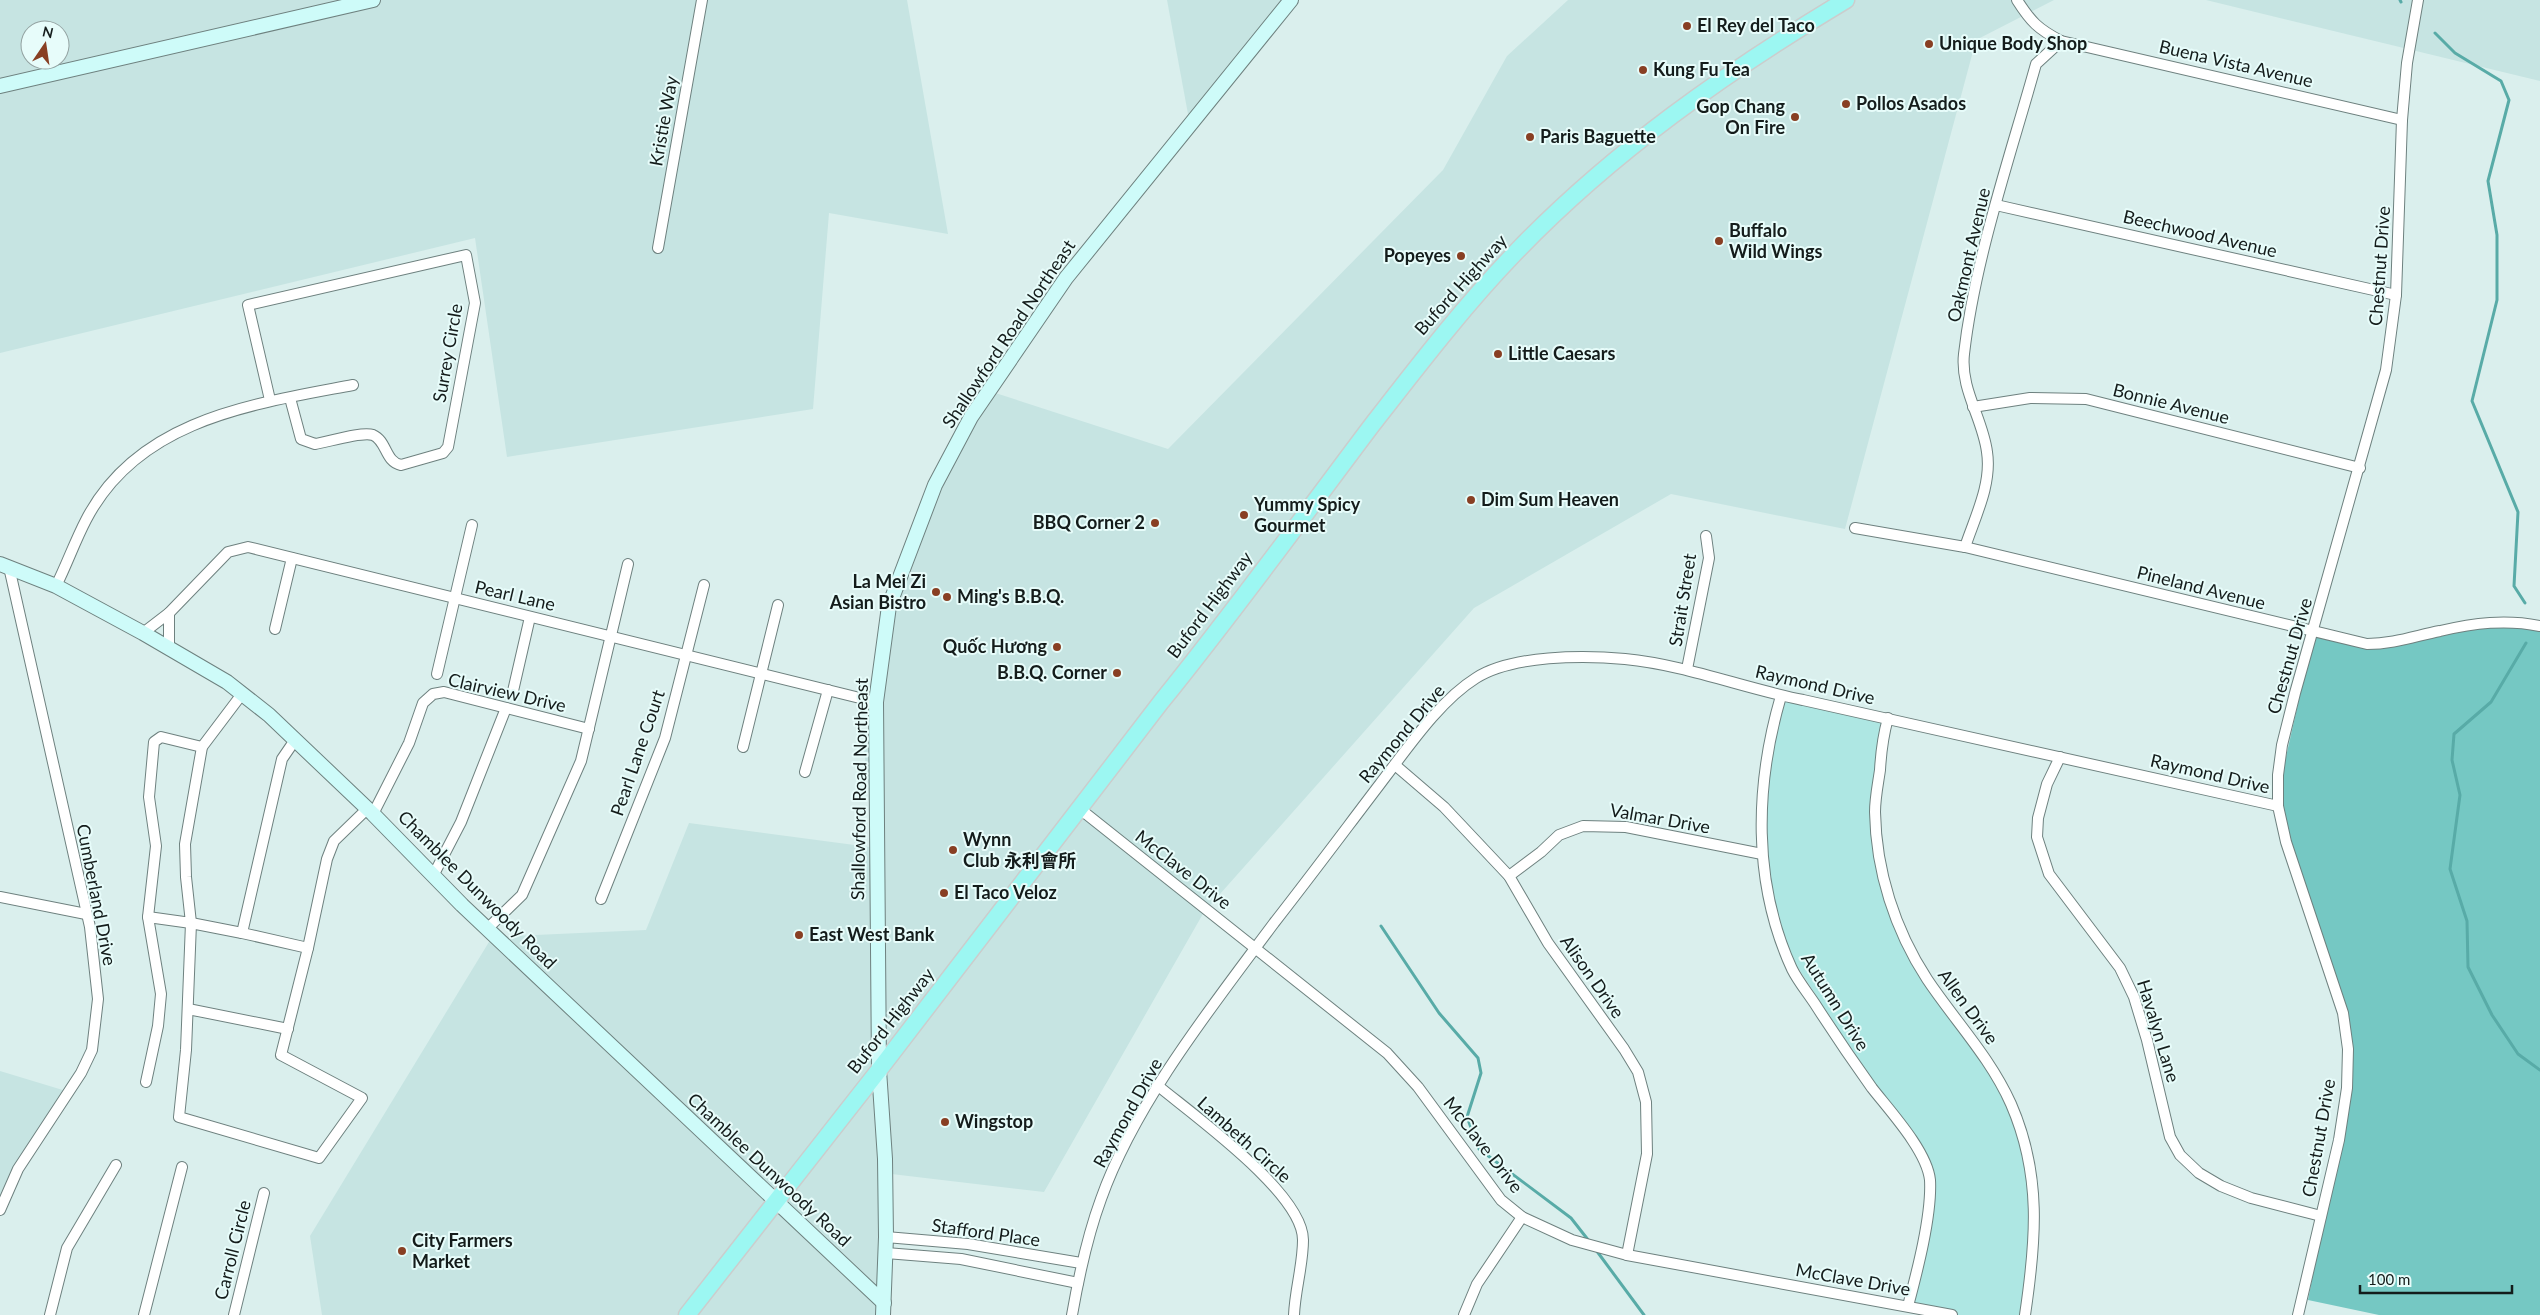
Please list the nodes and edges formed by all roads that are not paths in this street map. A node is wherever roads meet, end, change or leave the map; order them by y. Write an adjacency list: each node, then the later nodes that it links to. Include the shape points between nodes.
1 (373, 0): 8 (street)
2 (702, 0): 11 (street, Kristie Way)
3 (1291, 0): 45 (street, Shallowford Road Northeast, via 1066,278 971,417 935,485 901,570 890,606)
4 (1846, 0): 56 (main road, Buford Highway, via 1732,72 1662,122 1598,174 1516,253 1423,358)
5 (2017, 0): 7 (street, via 2030,20)
6 (2418, 0): 9 (street, Chestnut Drive, via 2407,62)
7 (2061, 41): 9 (street, Buena Vista Avenue); 10 (street, Oakmont Avenue, via 2036,64)
8 (0, 86)
9 (2402, 120): 12 (street, Chestnut Drive)
10 (1996, 206): 12 (street, Beechwood Avenue); 16 (street, Oakmont Avenue, via 1979,272 1964,355 1967,390)
11 (658, 248)
12 (2396, 295): 17 (street, Chestnut Drive, via 2386,370)
13 (353, 385): 14 (street)
14 (290, 398): 15 (street); 15 (street, Surrey Circle, via 301,439 308,442 315,444 367,434 380,440 394,464 401,465 443,453 448,447 475,303 466,255 248,305)
15 (270, 400): 26 (street, via 182,428 138,456 108,488 86,519)
16 (1973, 407): 17 (street, Bonnie Avenue, via 2030,398 2086,399); 21 (street, Oakmont Avenue, via 1987,452 1988,478)
17 (2360, 468): 33 (street, Chestnut Drive)
18 (472, 525): 27 (street)
19 (1855, 528): 21 (street, Pineland Avenue)
20 (1706, 536): 38 (street, Strait Street, via 1709,558)
21 (1965, 547): 33 (street, Pineland Avenue)
22 (292, 558): 27 (street, Pearl Lane); 29 (street, Pearl Lane, via 248,547 228,552); 32 (street)
23 (628, 564): 35 (street)
24 (4, 565): 26 (street, Chamblee Dunwoody Road); 63 (street, Cumberland Drive)
25 (704, 585): 37 (street, Pearl Lane Court)
26 (56, 586): 34 (street, Chamblee Dunwoody Road)
27 (455, 599): 30 (street, Pearl Lane); 40 (street)
28 (778, 605): 39 (street)
29 (169, 613): 34 (street, Pearl Lane); 36 (street)
30 (530, 617): 35 (street, Pearl Lane); 42 (street)
31 (2540, 626): 33 (street, Pineland Avenue, via 2499,621 2440,630 2389,644 2367,644)
32 (275, 629)
33 (2313, 632): 55 (street, Chestnut Drive, via 2282,745)
34 (144, 633): 36 (street, Chamblee Dunwoody Road)
35 (610, 636): 37 (street, Pearl Lane); 48 (street)
36 (169, 647): 43 (street, Chamblee Dunwoody Road)
37 (687, 655): 39 (street, Pearl Lane); 62 (street, Pearl Lane Court, via 665,738)
38 (1688, 669): 44 (street, Raymond Drive); 53 (street, Raymond Drive, via 1594,657 1551,658 1498,668 1458,692 1425,726)
39 (761, 673): 41 (street, Pearl Lane); 51 (street)
40 (437, 674)
41 (828, 690): 45 (street, Pearl Lane); 54 (street)
42 (513, 691)
43 (242, 694): 49 (street, Chamblee Dunwoody Road); 50 (street)
44 (1781, 696): 47 (street, Raymond Drive); 58 (street, Autumn Drive, via 1769,736 1761,800)
45 (876, 702): 72 (street, Shallowford Road Northeast)
46 (506, 708): 48 (street, Clairview Drive); 57 (street, Clairview Drive, via 444,692 433,694 423,703 409,743); 59 (street, via 461,822)
47 (1888, 718): 52 (street, Raymond Drive); 97 (street, Allen Drive, via 1883,733 1875,812 1890,906 1927,979 1988,1060 2011,1104 2022,1135 2033,1180 2036,1224)
48 (589, 729): 66 (street, via 581,761 522,895)
49 (294, 740): 57 (street, Chamblee Dunwoody Road); 67 (street, via 282,759)
50 (199, 746): 64 (street, via 161,737 154,742 149,797 156,846); 65 (street, via 185,844)
51 (743, 747)
52 (2060, 757): 55 (street, Raymond Drive); 81 (street, Havalyn Lane, via 2047,784 2038,818 2037,837 2049,874 2120,968 2130,989 2147,1040 2170,1137 2180,1155 2199,1173 2221,1186 2251,1198)
53 (1395, 765): 60 (street, Alison Drive, via 1444,807); 69 (street, Raymond Drive)
54 (805, 772)
55 (2278, 806): 81 (street, Chestnut Drive, via 2286,842 2343,1013 2348,1049 2347,1088)
56 (1080, 809): 69 (street, McClave Drive); 72 (main road, Buford Highway)
57 (370, 811): 59 (street, Chamblee Dunwoody Road); 68 (street, Clairview Drive, via 334,842 327,859)
58 (1762, 854): 60 (street, Valmar Drive, via 1626,827 1583,826 1559,835); 87 (street, Autumn Drive, via 1772,913 1792,969 1844,1049 1908,1135 1923,1158 1930,1179 1928,1209)
59 (434, 874): 66 (street, Chamblee Dunwoody Road)
60 (1509, 876): 84 (street, Alison Drive, via 1548,943 1638,1072 1646,1102 1647,1154)
61 (0, 897): 63 (street)
62 (601, 899)
63 (86, 914): 79 (street, Cumberland Drive, via 98,998 92,1050 82,1073 18,1169)
64 (148, 917): 65 (street); 73 (street, via 161,994)
65 (191, 923): 67 (street); 70 (street)
66 (487, 929): 78 (street, Chamblee Dunwoody Road)
67 (242, 932): 68 (street)
68 (308, 948): 71 (street, Clairview Drive)
69 (1256, 948): 74 (street, Raymond Drive); 80 (street, McClave Drive, via 1387,1053 1418,1087 1501,1200)
70 (188, 1009): 71 (street); 71 (street, Clairview Drive, via 178,1117 319,1158 362,1098 281,1055)
71 (288, 1029)
72 (879, 1070): 78 (main road, Buford Highway); 82 (street, Shallowford Road Northeast)
73 (146, 1082)
74 (1158, 1085): 85 (street, Raymond Drive, via 1105,1188); 94 (street, Lambeth Circle, via 1268,1178 1288,1201 1299,1220 1303,1239)
75 (116, 1165): 89 (street, via 67,1248)
76 (182, 1167): 90 (street)
77 (264, 1193): 91 (street, Carroll Circle)
78 (775, 1202): 88 (street, Chamblee Dunwoody Road); 92 (main road, Buford Highway)
79 (0, 1210)
80 (1522, 1216): 84 (street, McClave Drive, via 1572,1240); 95 (street, via 1476,1284)
81 (2321, 1216): 98 (street, Chestnut Drive)
82 (886, 1237): 83 (street, Shallowford Road Northeast); 85 (street, Stafford Place, via 968,1244)
83 (886, 1253): 86 (street, Stafford Place, via 961,1259); 88 (street, Shallowford Road Northeast)
84 (1627, 1255): 87 (street, McClave Drive)
85 (1081, 1263): 86 (street, Raymond Drive)
86 (1078, 1283): 93 (street, Raymond Drive)
87 (1908, 1306): 96 (street, McClave Drive)
88 (883, 1309)
89 (50, 1315)
90 (144, 1315)
91 (234, 1315)
92 (687, 1315)
93 (1072, 1315)
94 (1294, 1315)
95 (1464, 1315)
96 (1952, 1315)
97 (2025, 1315)
98 (2298, 1315)

